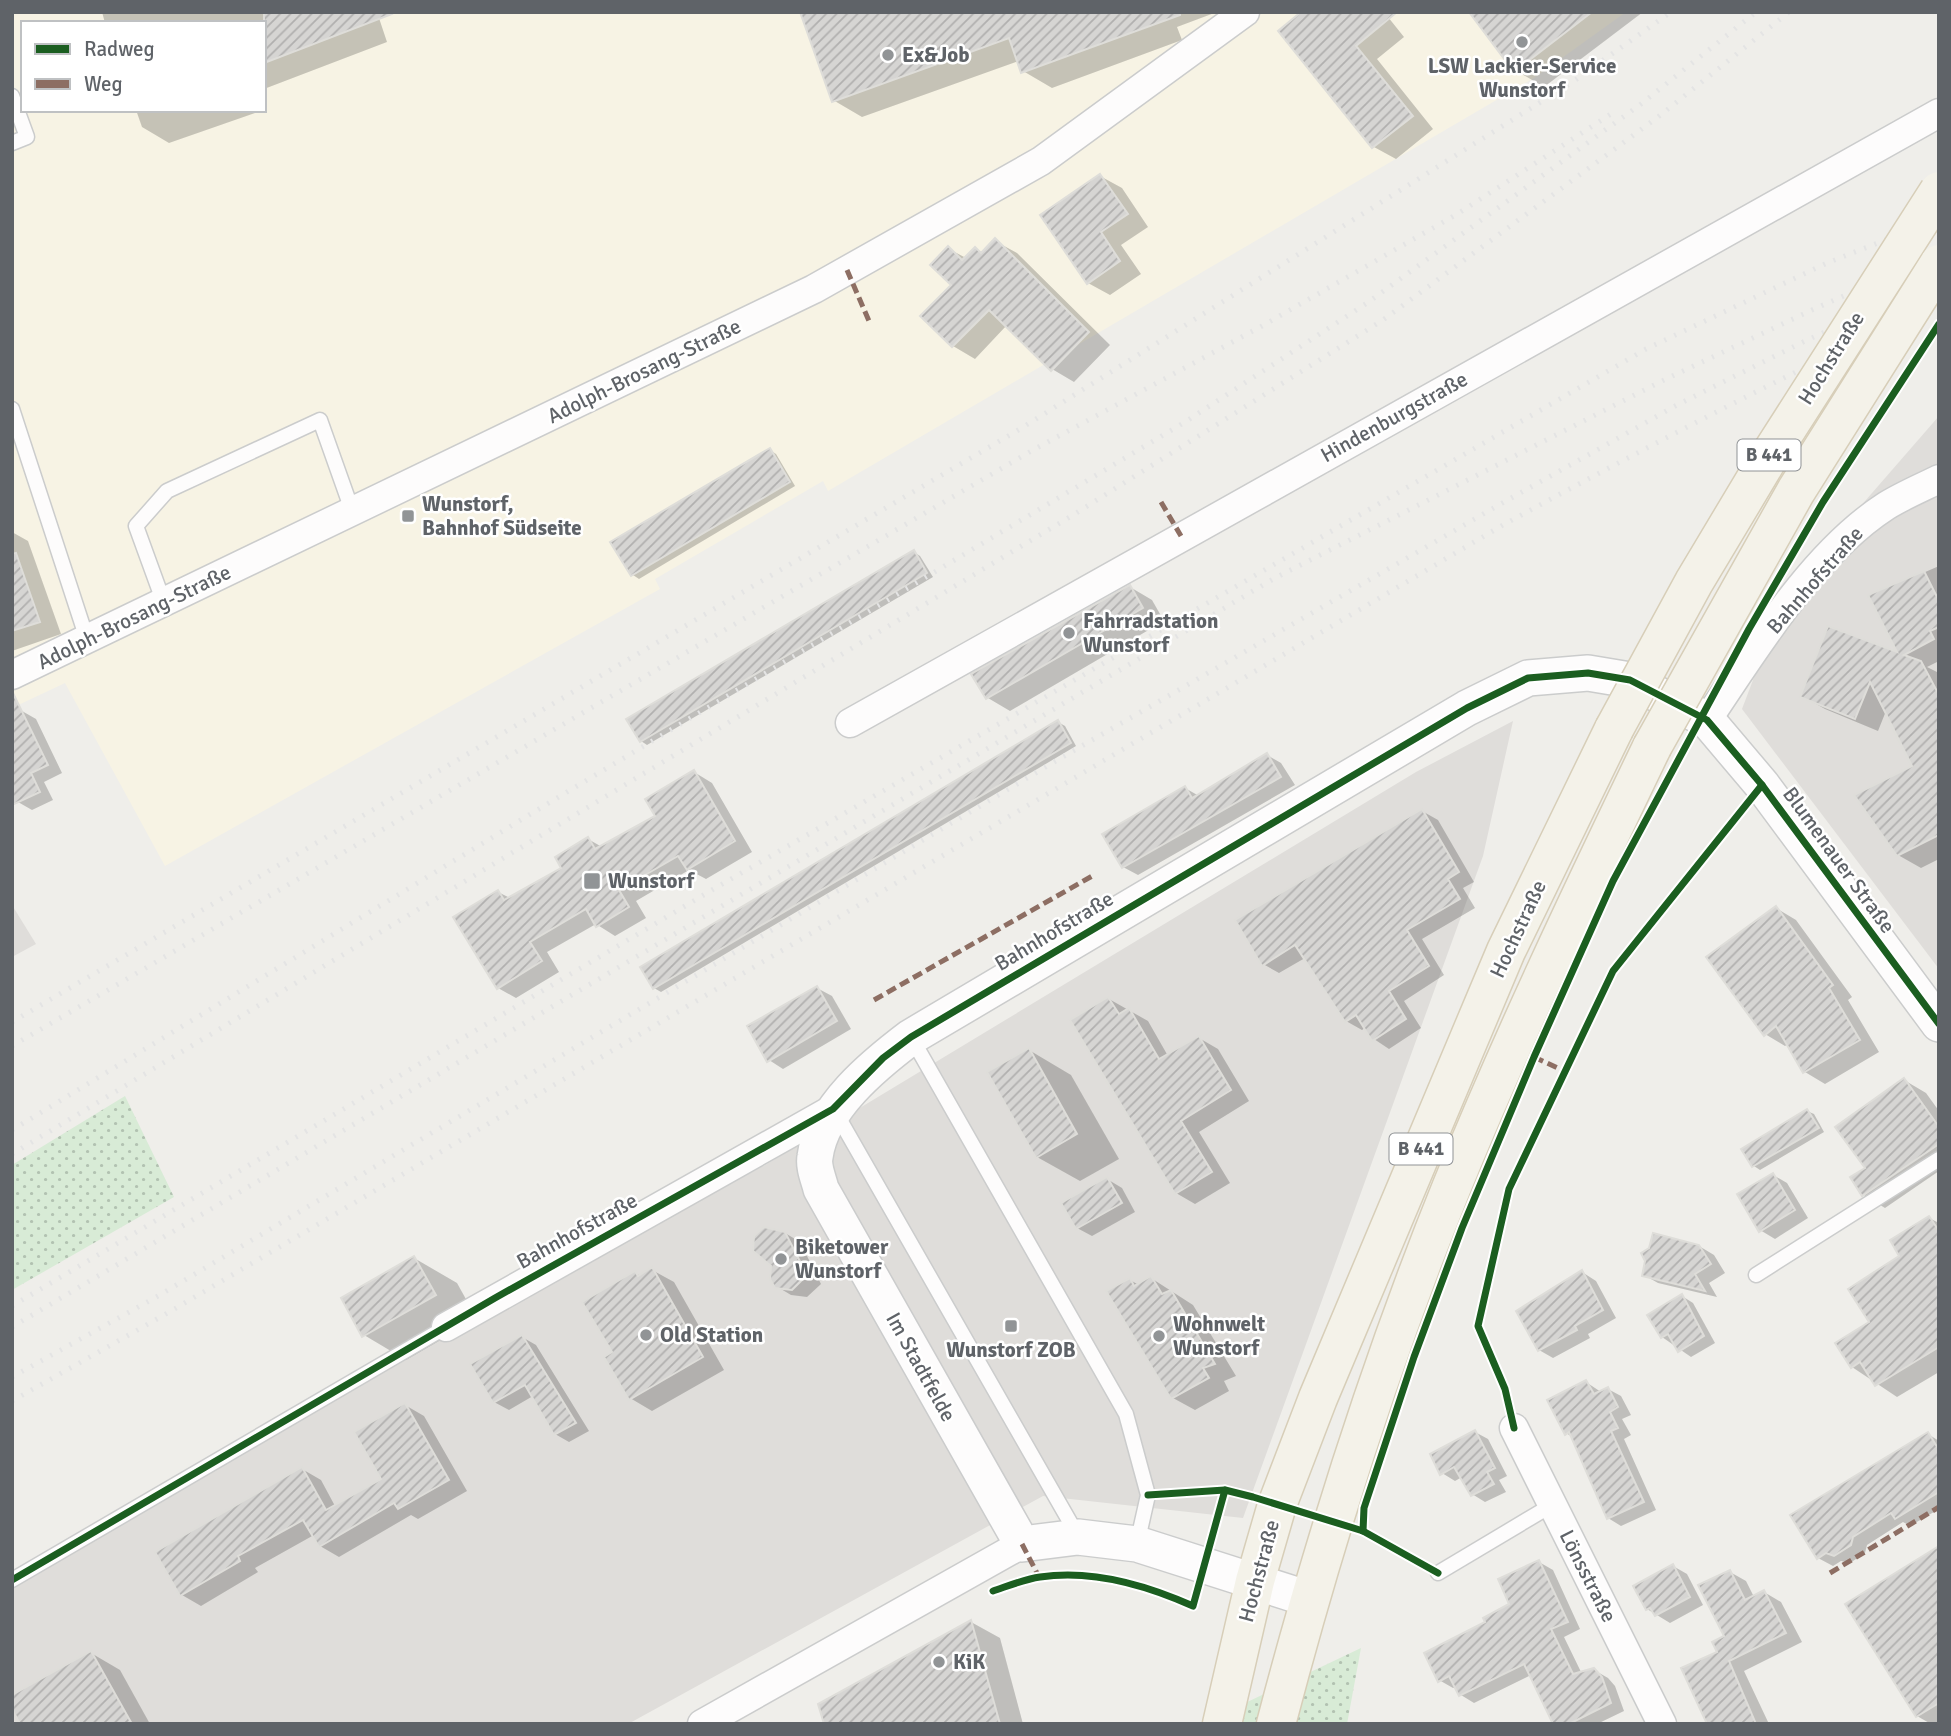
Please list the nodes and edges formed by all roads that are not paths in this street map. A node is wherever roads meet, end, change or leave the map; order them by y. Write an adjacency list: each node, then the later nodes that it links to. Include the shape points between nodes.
1 (1245, 12): 9 (street, Adolph-Brosang-Straße, via 1041,161 856,265)
2 (12, 96): 4 (lane, via 27,137)
3 (1939, 113): 14 (street, Hindenburgstraße)
4 (12, 143)
5 (1939, 191): 28 (main road, Hochstraße / B 441, bridge, via 1770,454 1614,729 1506,951 1430,1127 1318,1398 1277,1505)
6 (1939, 264): 29 (main road, Hochstraße / B 441, bridge, via 1796,491 1651,747 1578,899 1452,1186 1389,1355)
7 (12, 409): 11 (lane)
8 (1939, 480): 13 (street, Bahnhofstraße, via 1886,506 1847,536 1754,650)
9 (353, 513): 10 (street, Adolph-Brosang-Straße); 10 (lane, via 320,421 167,491 136,526)
10 (164, 603): 11 (street, Adolph-Brosang-Straße)
11 (87, 639): 12 (street, Adolph-Brosang-Straße)
12 (12, 676)
13 (1707, 720): 15 (street, Blumenauer Straße, via 1762,785); 16 (street, Bahnhofstraße, via 1630,680 1588,673 1528,678 1455,715)
14 (850, 723)
15 (1939, 1024)
16 (911, 1037): 17 (street, Bahnhofstraße, via 883,1058); 25 (lane, via 1126,1414 1148,1495)
17 (833, 1109): 20 (street, Bahnhofstraße); 23 (lane); 24 (street, Im Stadtfelde, via 814,1158 821,1189)
18 (1939, 1159): 19 (lane)
19 (1756, 1275)
20 (446, 1326): 27 (lane)
21 (1514, 1428): 22 (street, Lönsstraße)
22 (1552, 1505): 26 (lane); 33 (street, Lönsstraße)
23 (1078, 1537): 24 (street); 25 (street)
24 (1022, 1544): 30 (street)
25 (1137, 1544): 28 (street)
26 (1438, 1573)
27 (12, 1580)
28 (1255, 1581): 29 (street); 31 (main road, Hochstraße / B 441)
29 (1309, 1599): 32 (main road, Hochstraße / B 441)
30 (702, 1724)
31 (1222, 1724)
32 (1276, 1724)
33 (1662, 1724)

